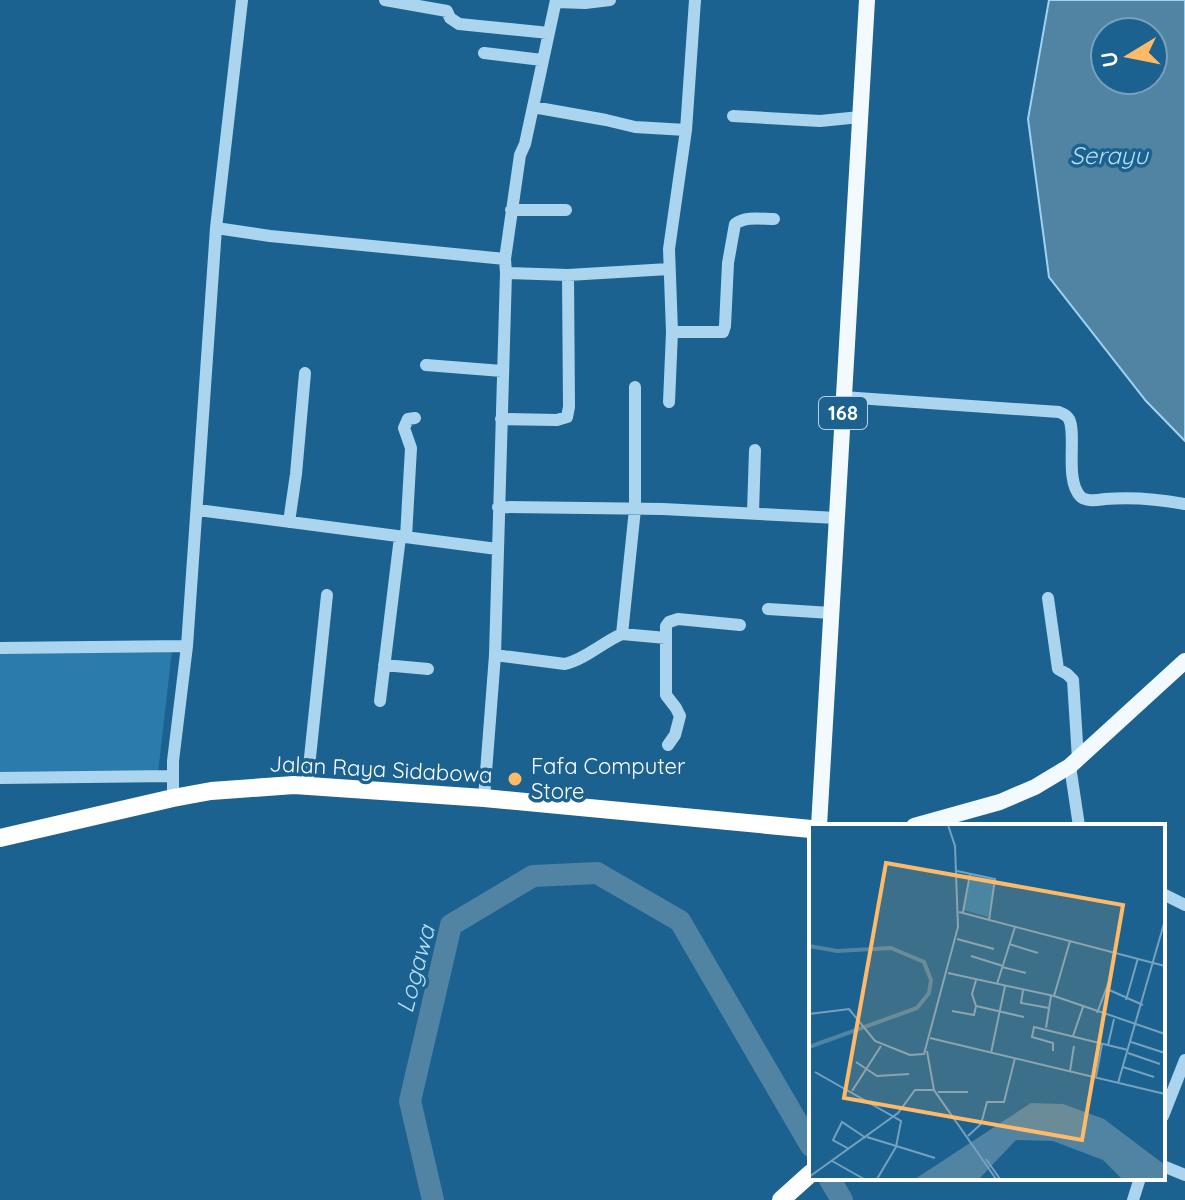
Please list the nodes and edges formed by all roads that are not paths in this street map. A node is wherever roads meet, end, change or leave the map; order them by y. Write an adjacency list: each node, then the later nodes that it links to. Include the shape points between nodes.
1 (242, 0): 18 (street)
2 (385, 0): 7 (street)
3 (610, 0): 6 (street)
4 (695, 0): 14 (street)
5 (867, 0): 13 (main road, 168)
6 (556, 1): 8 (street)
7 (427, 4): 8 (street, via 447,11 459,24)
8 (549, 33): 10 (street)
9 (484, 53): 10 (street)
10 (542, 60): 11 (street)
11 (533, 107): 14 (street, via 635,127); 15 (street)
12 (733, 116): 13 (street, via 820,121)
13 (860, 117): 28 (main road, 168)
14 (686, 130): 20 (street)
15 (511, 210): 16 (street); 19 (street)
16 (566, 210)
17 (774, 219): 23 (street, via 735,224 723,332)
18 (216, 228): 19 (street); 36 (street)
19 (505, 259): 21 (street)
20 (669, 269): 22 (street); 23 (street)
21 (506, 273): 22 (street); 25 (street)
22 (568, 275): 31 (street, via 567,417)
23 (672, 332): 29 (street)
24 (426, 365): 25 (street)
25 (502, 371): 31 (street)
26 (305, 373): 39 (street)
27 (635, 387): 35 (street)
28 (843, 397): 33 (street, via 1059,412 1069,420 1074,484 1081,497); 38 (main road, 168)
29 (669, 402)
30 (415, 418): 40 (street, via 404,428 411,448)
31 (501, 419): 34 (street)
32 (755, 450): 37 (street)
33 (1185, 504)
34 (498, 507): 35 (street); 41 (street)
35 (635, 509): 37 (street); 47 (street)
36 (198, 510): 39 (street); 49 (street)
37 (753, 513): 38 (street)
38 (837, 518): 45 (main road, 168)
39 (289, 522): 40 (street)
40 (403, 537): 41 (street); 53 (street)
41 (497, 549): 51 (street)
42 (327, 595): 60 (street)
43 (1048, 598): 57 (street, via 1058,669 1073,680)
44 (768, 609): 45 (street)
45 (831, 613): 63 (main road, 168)
46 (740, 625): 48 (street, via 671,620)
47 (622, 634): 48 (street); 51 (street, via 565,664)
48 (666, 638): 56 (street, via 666,695 680,716)
49 (187, 646): 50 (street); 58 (street)
50 (0, 648)
51 (495, 655): 62 (street)
52 (1184, 663): 57 (main road)
53 (384, 665): 54 (street); 55 (street)
54 (428, 669)
55 (380, 701)
56 (668, 745)
57 (1074, 762): 64 (main road, via 1000,802); 65 (street)
58 (172, 776): 59 (street); 61 (street)
59 (0, 778)
60 (307, 786): 61 (highway, Jalan Raya Sidabowa); 62 (highway, Jalan Raya Sidabowa)
61 (173, 798): 67 (highway, Jalan Raya Sidabowa)
62 (484, 798): 66 (highway, Jalan Raya Sidabowa)
63 (819, 824)
64 (921, 824)
65 (1079, 824)
66 (809, 829)
67 (0, 838)
68 (1165, 895): 69 (street)
69 (1185, 905)
70 (1185, 1060): 71 (street)
71 (1165, 1111)
72 (1165, 1167): 74 (street)
73 (809, 1175): 76 (highway)
74 (1185, 1175)
75 (1139, 1180): 77 (street)
76 (781, 1200)
77 (1133, 1200)

